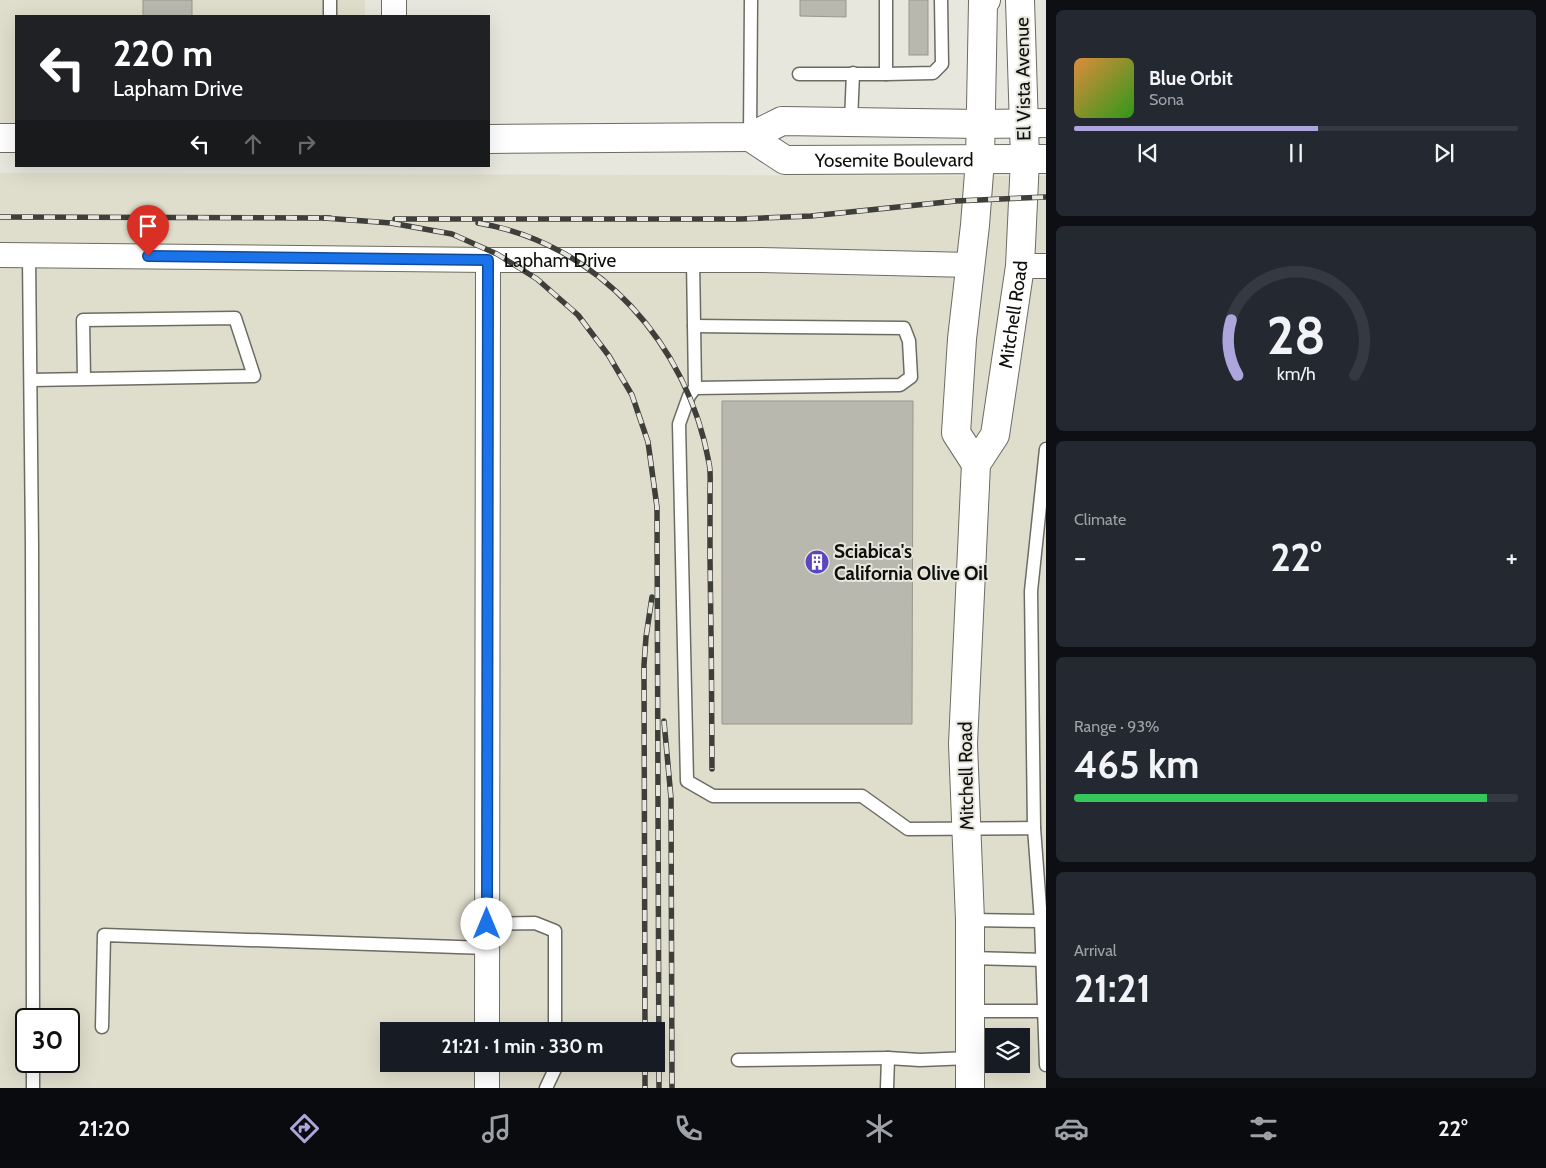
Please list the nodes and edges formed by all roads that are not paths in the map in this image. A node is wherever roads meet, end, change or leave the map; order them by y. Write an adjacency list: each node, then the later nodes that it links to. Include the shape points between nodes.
1 (330, 0): 8 (lane)
2 (394, 0): 9 (street)
3 (751, 0): 16 (lane)
4 (886, 0): 12 (lane)
5 (942, 0): 12 (lane, via 942,64 933,73)
6 (986, 0): 15 (main road, El Vista Avenue, via 983,2)
7 (1020, 0): 14 (main road, El Vista Avenue)
8 (330, 15)
9 (394, 15)
10 (853, 73): 11 (lane); 12 (lane); 13 (lane)
11 (798, 74)
12 (886, 74)
13 (851, 121): 15 (main road, Yosemite Boulevard); 16 (main road, Yosemite Boulevard, via 782,121)
14 (1035, 123): 15 (main road, Yosemite Boulevard); 20 (main road, El Vista Avenue)
15 (982, 124): 21 (main road, El Vista Avenue)
16 (750, 137): 19 (main road, Yosemite Boulevard); 21 (main road, Yosemite Boulevard, via 785,160)
17 (0, 138): 18 (main road)
18 (15, 138)
19 (490, 139)
20 (1035, 159): 21 (main road, Yosemite Boulevard); 27 (main road, Mitchell Road)
21 (980, 160): 26 (main road)
22 (0, 256): 23 (street, Lapham Drive)
23 (29, 256): 24 (street, Lapham Drive); 30 (lane)
24 (488, 260): 25 (street, Lapham Drive); 38 (street)
25 (693, 260): 26 (street, Lapham Drive); 28 (lane)
26 (970, 264): 33 (main road, via 956,433)
27 (1033, 266): 33 (main road, Mitchell Road, via 995,435)
28 (694, 326): 31 (lane); 31 (lane, via 904,328 909,341 911,377 900,385)
29 (84, 379): 29 (lane, via 214,377 254,376 235,318 83,320); 30 (lane)
30 (31, 380): 42 (lane)
31 (695, 388): 35 (lane, via 679,424 687,781 713,796 862,796 908,829)
32 (1046, 449): 34 (lane, via 1031,591)
33 (976, 464): 35 (main road, Mitchell Road, via 963,744)
34 (1034, 828): 35 (lane); 37 (lane)
35 (967, 829): 36 (main road, Mitchell Road)
36 (970, 920): 37 (lane); 40 (main road, Mitchell Road)
37 (1041, 920): 41 (lane)
38 (487, 924): 39 (street); 46 (lane, via 535,923 555,931)
39 (487, 948): 45 (street); 47 (lane, via 104,935)
40 (970, 958): 41 (lane); 43 (main road, Mitchell Road)
41 (1044, 960): 44 (lane)
42 (33, 1008)
43 (970, 1011): 44 (lane); 49 (main road, Mitchell Road)
44 (1045, 1012): 51 (lane)
45 (487, 1022)
46 (555, 1022)
47 (102, 1027)
48 (888, 1058): 49 (lane); 50 (lane); 58 (lane)
49 (970, 1058): 59 (main road, Mitchell Road)
50 (738, 1060)
51 (1046, 1066)
52 (487, 1072): 56 (street)
53 (554, 1072): 57 (lane)
54 (33, 1073): 55 (lane)
55 (33, 1088)
56 (487, 1088)
57 (546, 1088)
58 (887, 1088)
59 (970, 1088)

